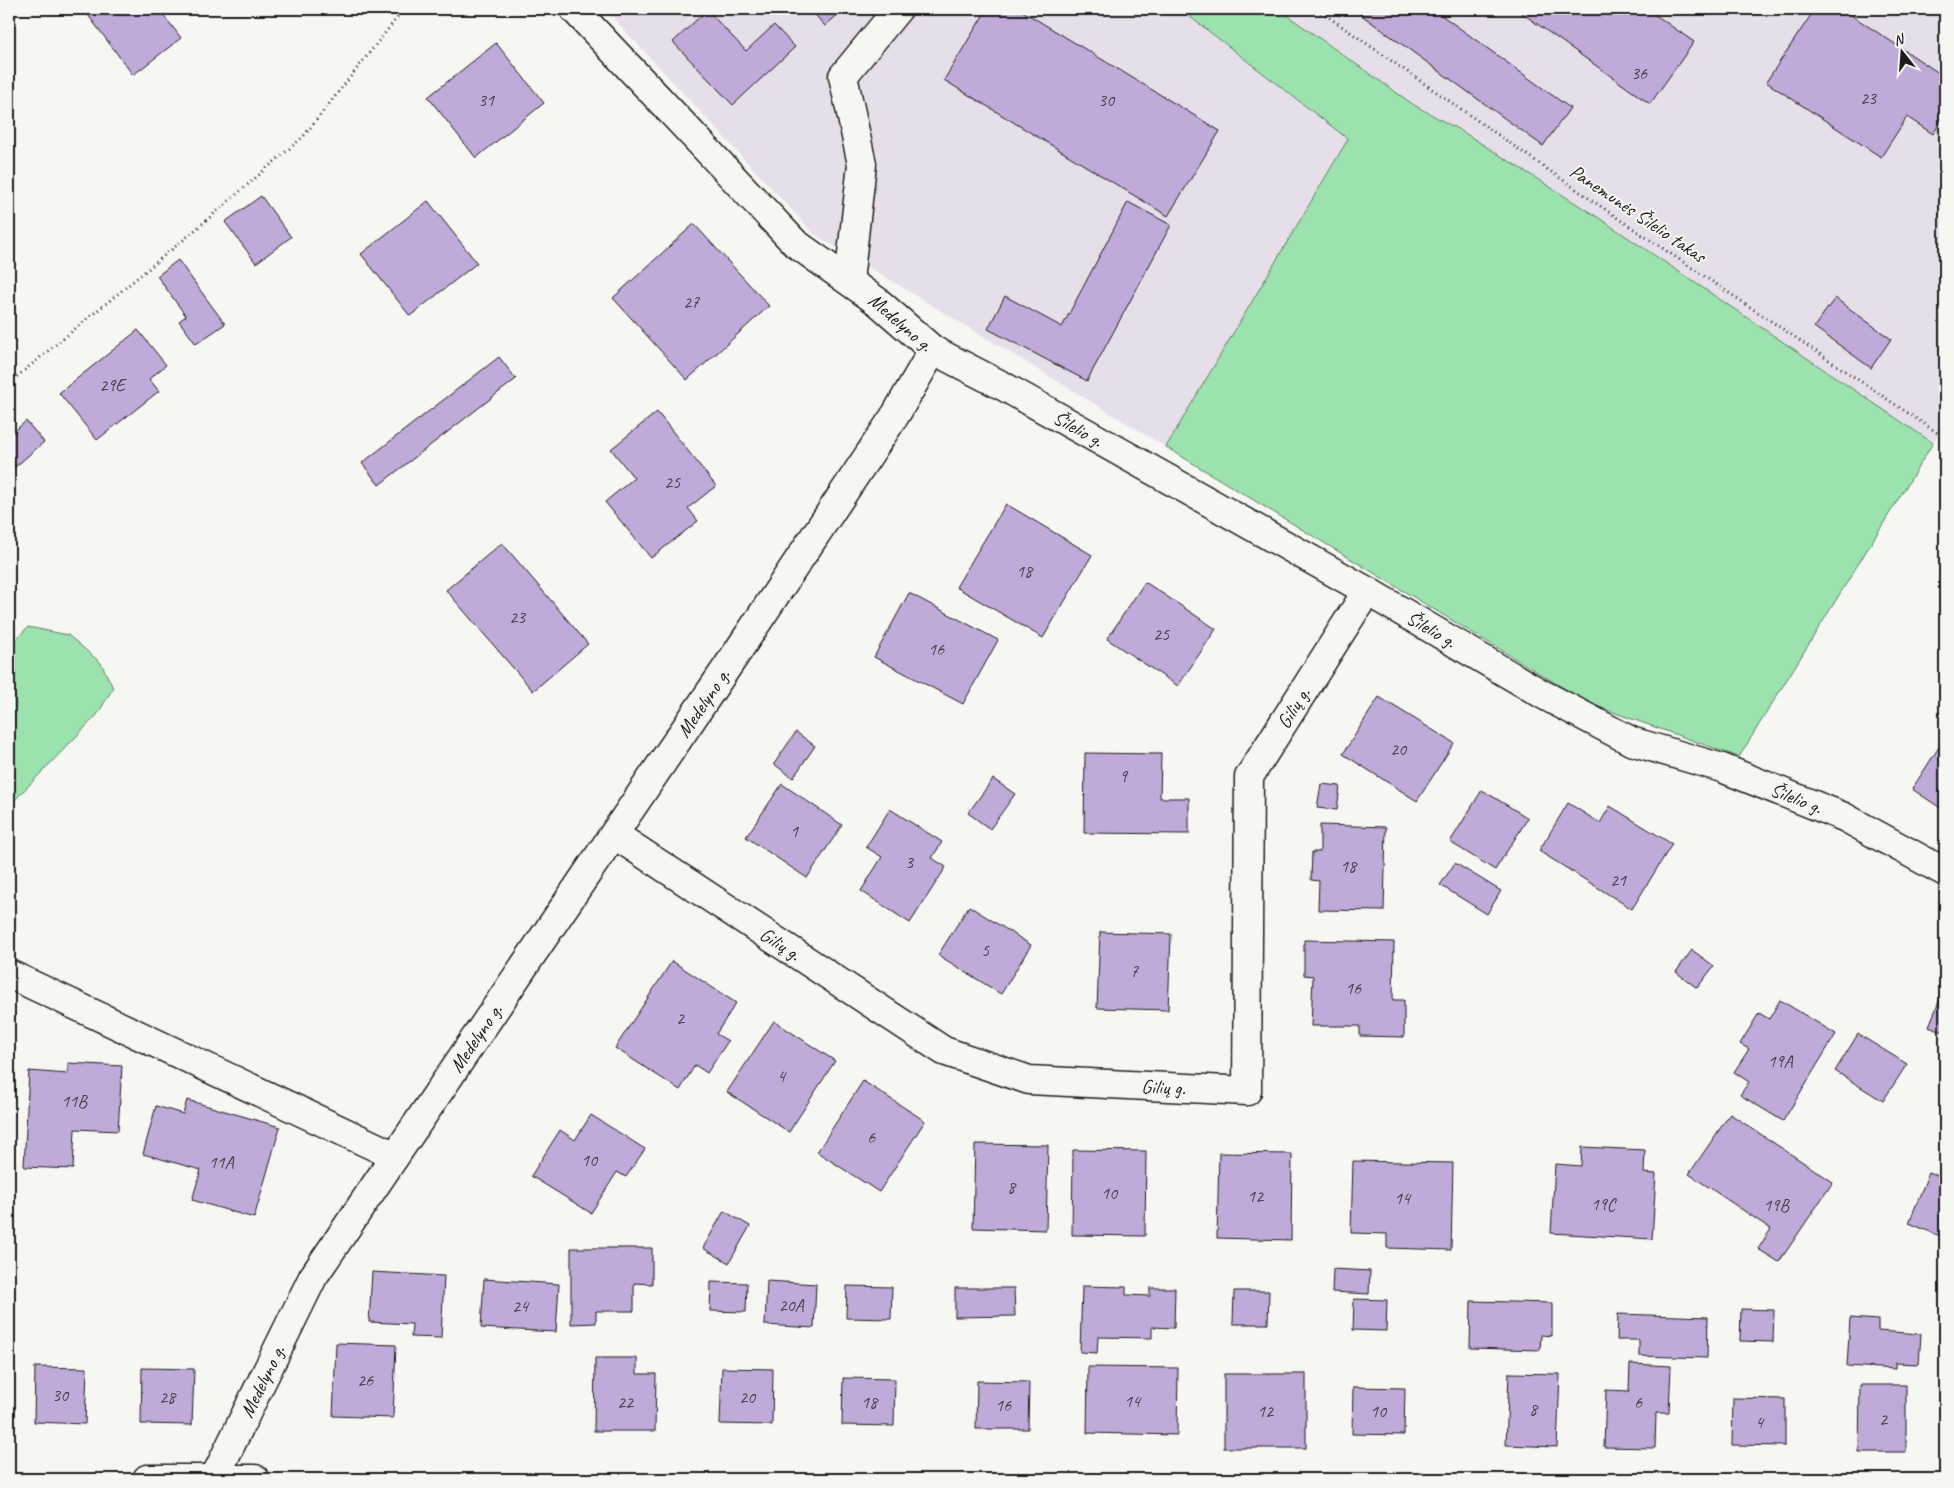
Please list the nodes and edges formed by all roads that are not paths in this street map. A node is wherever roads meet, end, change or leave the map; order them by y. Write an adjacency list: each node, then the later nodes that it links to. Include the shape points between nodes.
1 (574, 9): 3 (street, Medelyno g., via 796,243)
2 (898, 9): 3 (street, via 844,76 862,164)
3 (849, 281): 4 (street, Medelyno g.)
4 (933, 350): 5 (street, Šilelio g., via 1003,386); 6 (street, Medelyno g., via 896,414)
5 (1367, 591): 6 (street, Gilių g., via 1249,777 1246,1091 1030,1080 944,1051); 7 (street, Šilelio g., via 1542,694 1631,741 1722,768 1836,813)
6 (615, 835): 9 (street, Medelyno g.)
7 (1945, 872)
8 (9, 974): 9 (street)
9 (395, 1156): 11 (street, Medelyno g., via 313,1277)
10 (147, 1479): 11 (street)
11 (214, 1479): 12 (street)
12 (255, 1479)

